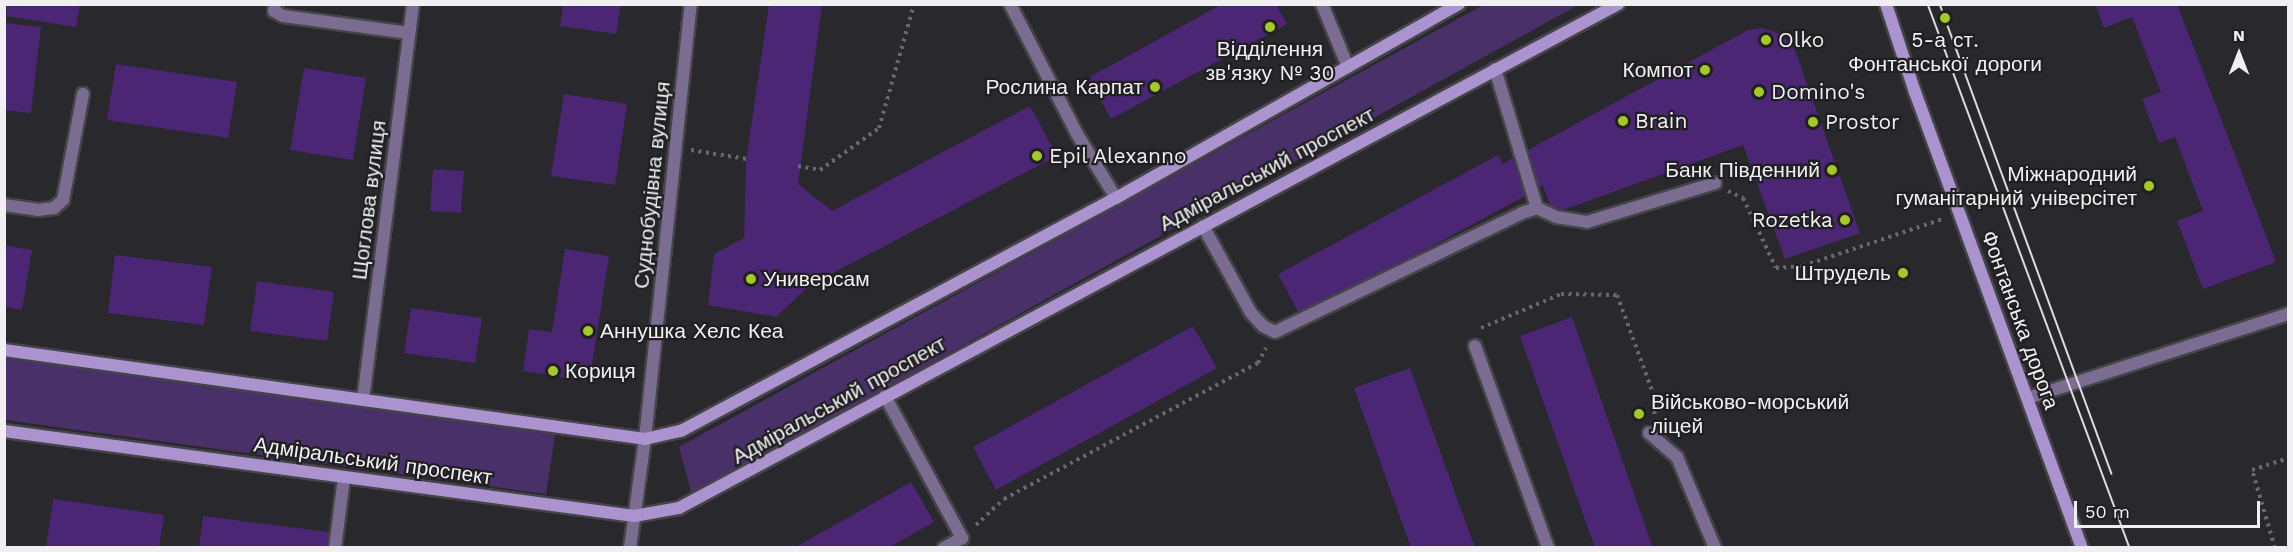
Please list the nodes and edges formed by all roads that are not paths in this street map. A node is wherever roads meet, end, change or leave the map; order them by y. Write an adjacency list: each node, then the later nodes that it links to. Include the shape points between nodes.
1 (275, 4): 9 (street, via 274,11 284,16)
2 (413, 4): 9 (street, Щоглова вулиця)
3 (691, 4): 26 (street, Суднобудівна вулиця)
4 (1010, 4): 14 (street, via 1077,135)
5 (1322, 4): 10 (street)
6 (1459, 4): 10 (main road)
7 (1618, 4): 11 (main road, Адміральський проспект)
8 (1886, 4): 22 (main road, Фонтанська дорога)
9 (409, 33): 23 (street, Щоглова вулиця)
10 (1348, 67): 14 (main road)
11 (1495, 69): 16 (street); 17 (main road, Адміральський проспект)
12 (83, 94): 15 (street, via 63,200 54,208 38,210)
13 (1715, 183): 16 (street, via 1587,222 1556,217)
14 (1116, 198): 26 (main road, via 681,431)
15 (4, 206)
16 (1537, 208): 17 (street, via 1275,332 1251,313)
17 (1203, 226): 21 (main road, Адміральський проспект)
18 (2289, 314): 22 (street)
19 (1475, 346): 32 (street)
20 (4, 350): 23 (main road)
21 (885, 396): 28 (main road, Адміральський проспект, via 696,501); 31 (street, via 962,538)
22 (2028, 398): 34 (main road, Фонтанська дорога)
23 (363, 400): 26 (main road)
24 (4, 430): 27 (main road, Адміральський проспект)
25 (1649, 434): 33 (street, via 1677,457)
26 (645, 439): 28 (street, Суднобудівна вулиця)
27 (344, 478): 28 (main road, Адміральський проспект); 29 (street)
28 (634, 516): 30 (street, Суднобудівна вулиця)
29 (335, 548)
30 (630, 548)
31 (944, 548)
32 (1548, 548)
33 (1715, 548)
34 (2082, 548)

